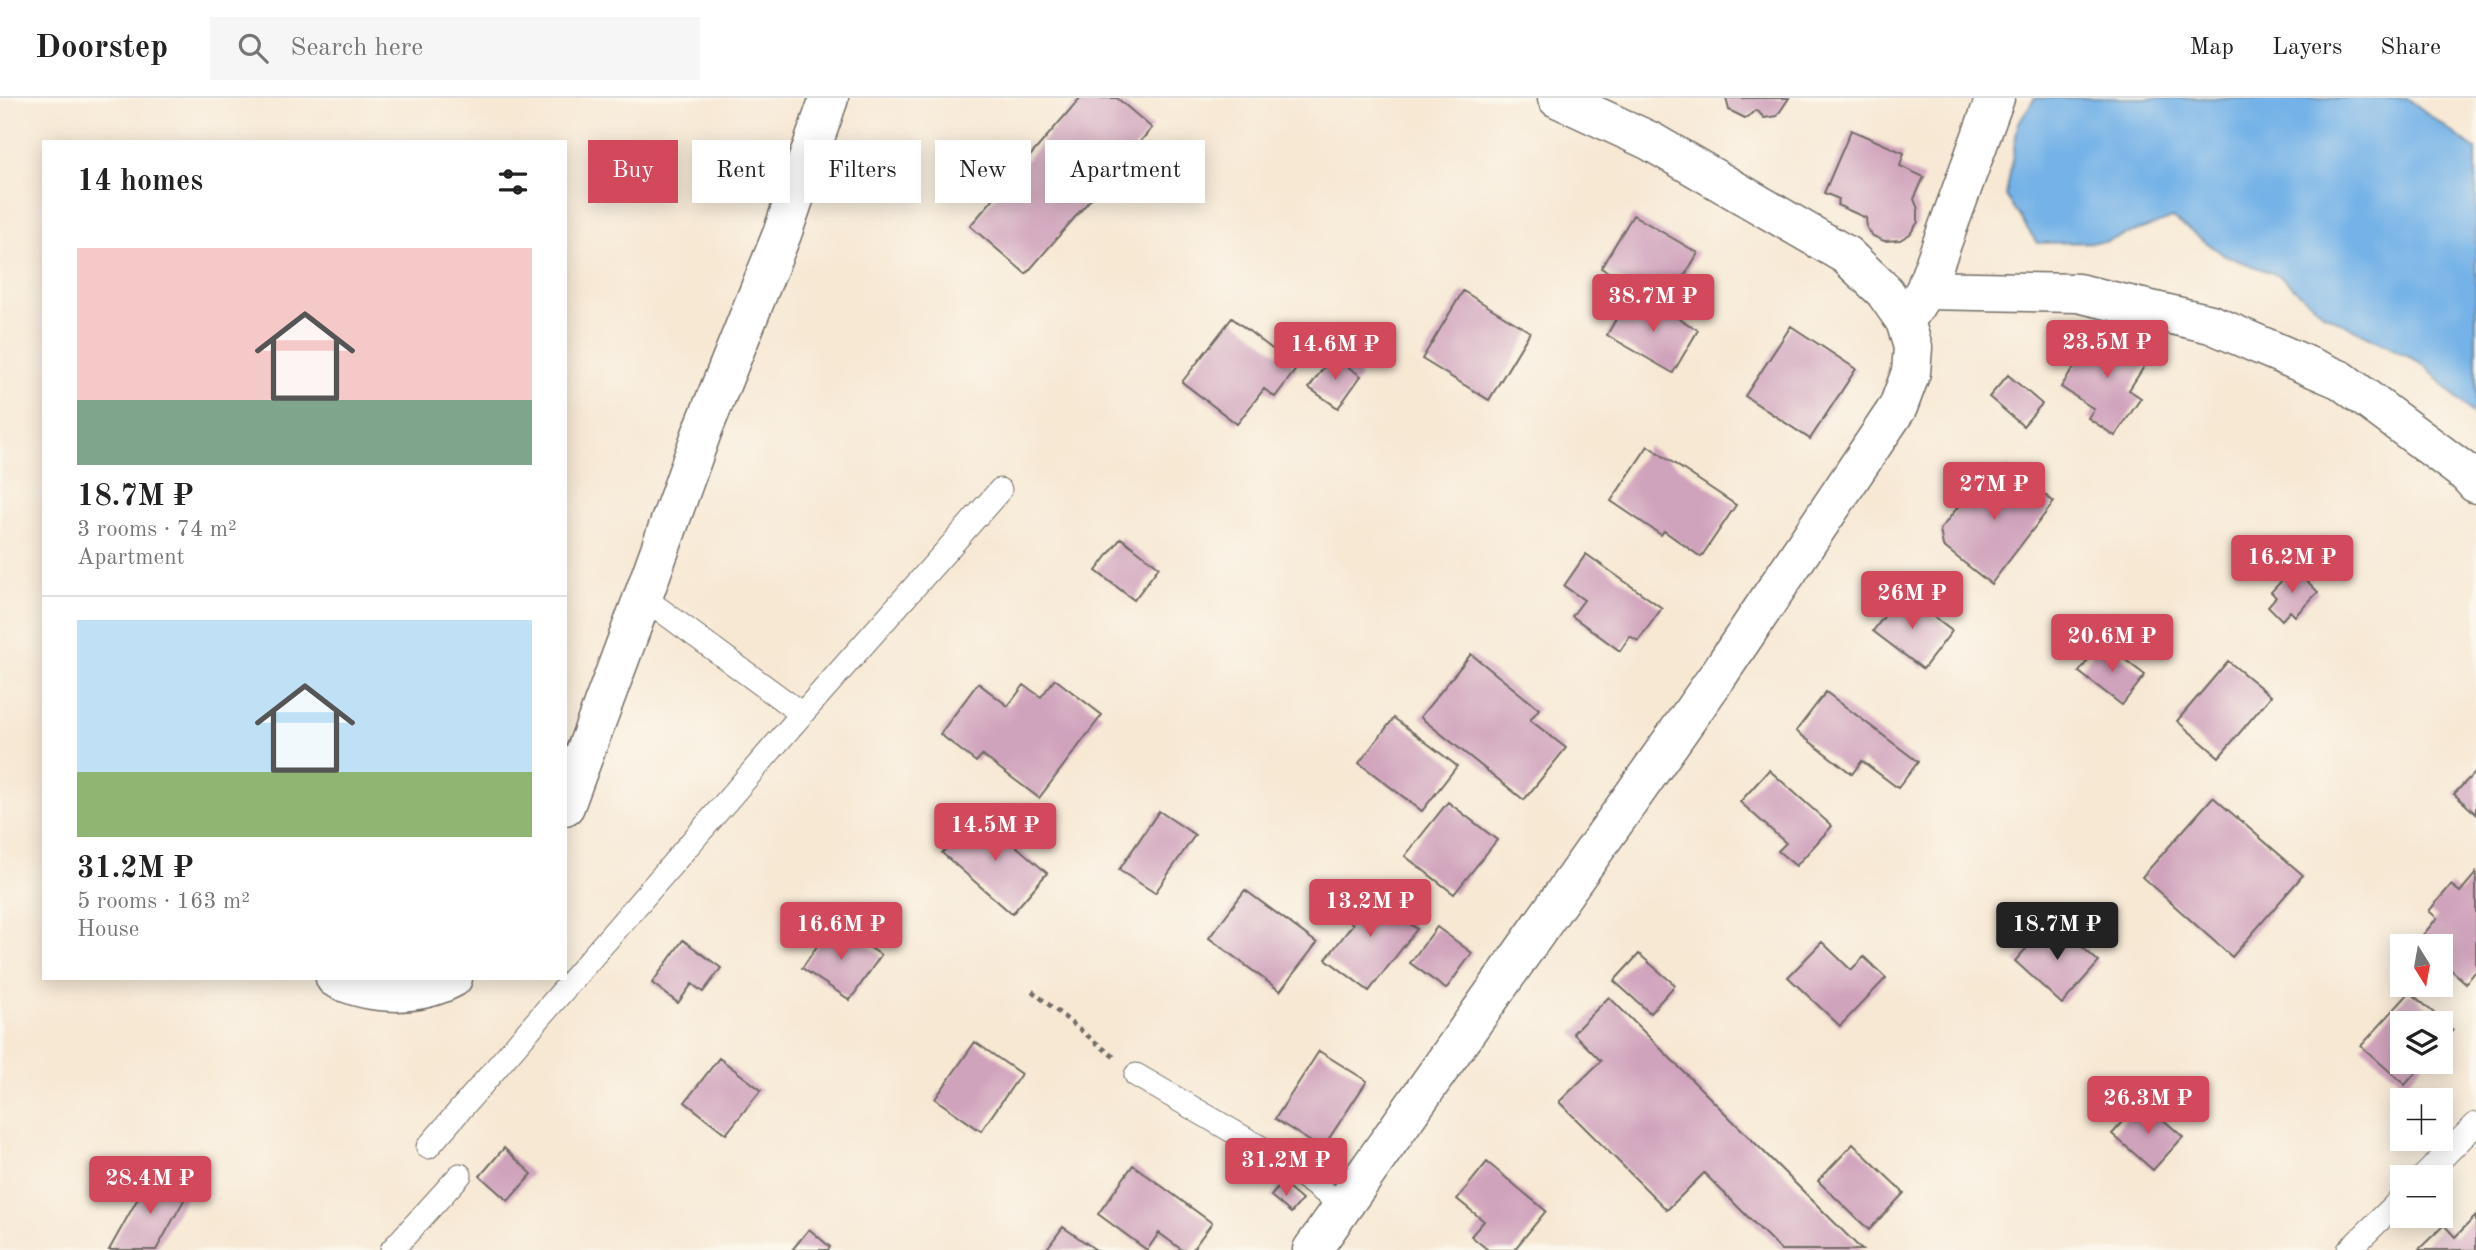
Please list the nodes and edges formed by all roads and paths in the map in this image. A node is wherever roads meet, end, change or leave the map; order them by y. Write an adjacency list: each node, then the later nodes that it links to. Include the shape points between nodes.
1 (830, 98): 8 (street)
2 (1557, 98): 5 (street, via 1650,141 1846,255 1884,291)
3 (1995, 98): 4 (street)
4 (1925, 290): 5 (street); 6 (street, via 2078,293 2211,324 2341,380)
5 (1905, 321): 19 (street, via 1913,347 1911,372 1898,407 1719,674)
6 (2476, 484)
7 (1000, 490): 9 (lane)
8 (643, 597): 9 (lane); 10 (street)
9 (802, 713): 16 (lane)
10 (567, 801)
11 (339, 980): 12 (street, via 353,987 398,993)
12 (449, 980)
13 (1032, 991): 14 (path)
14 (1136, 1075): 19 (lane, via 1270,1153)
15 (2476, 1124): 17 (lane)
16 (428, 1147)
17 (2435, 1165)
18 (460, 1175): 21 (lane)
19 (1344, 1206): 22 (street)
20 (2390, 1210): 23 (lane)
21 (392, 1250)
22 (1312, 1250)
23 (2349, 1250)

